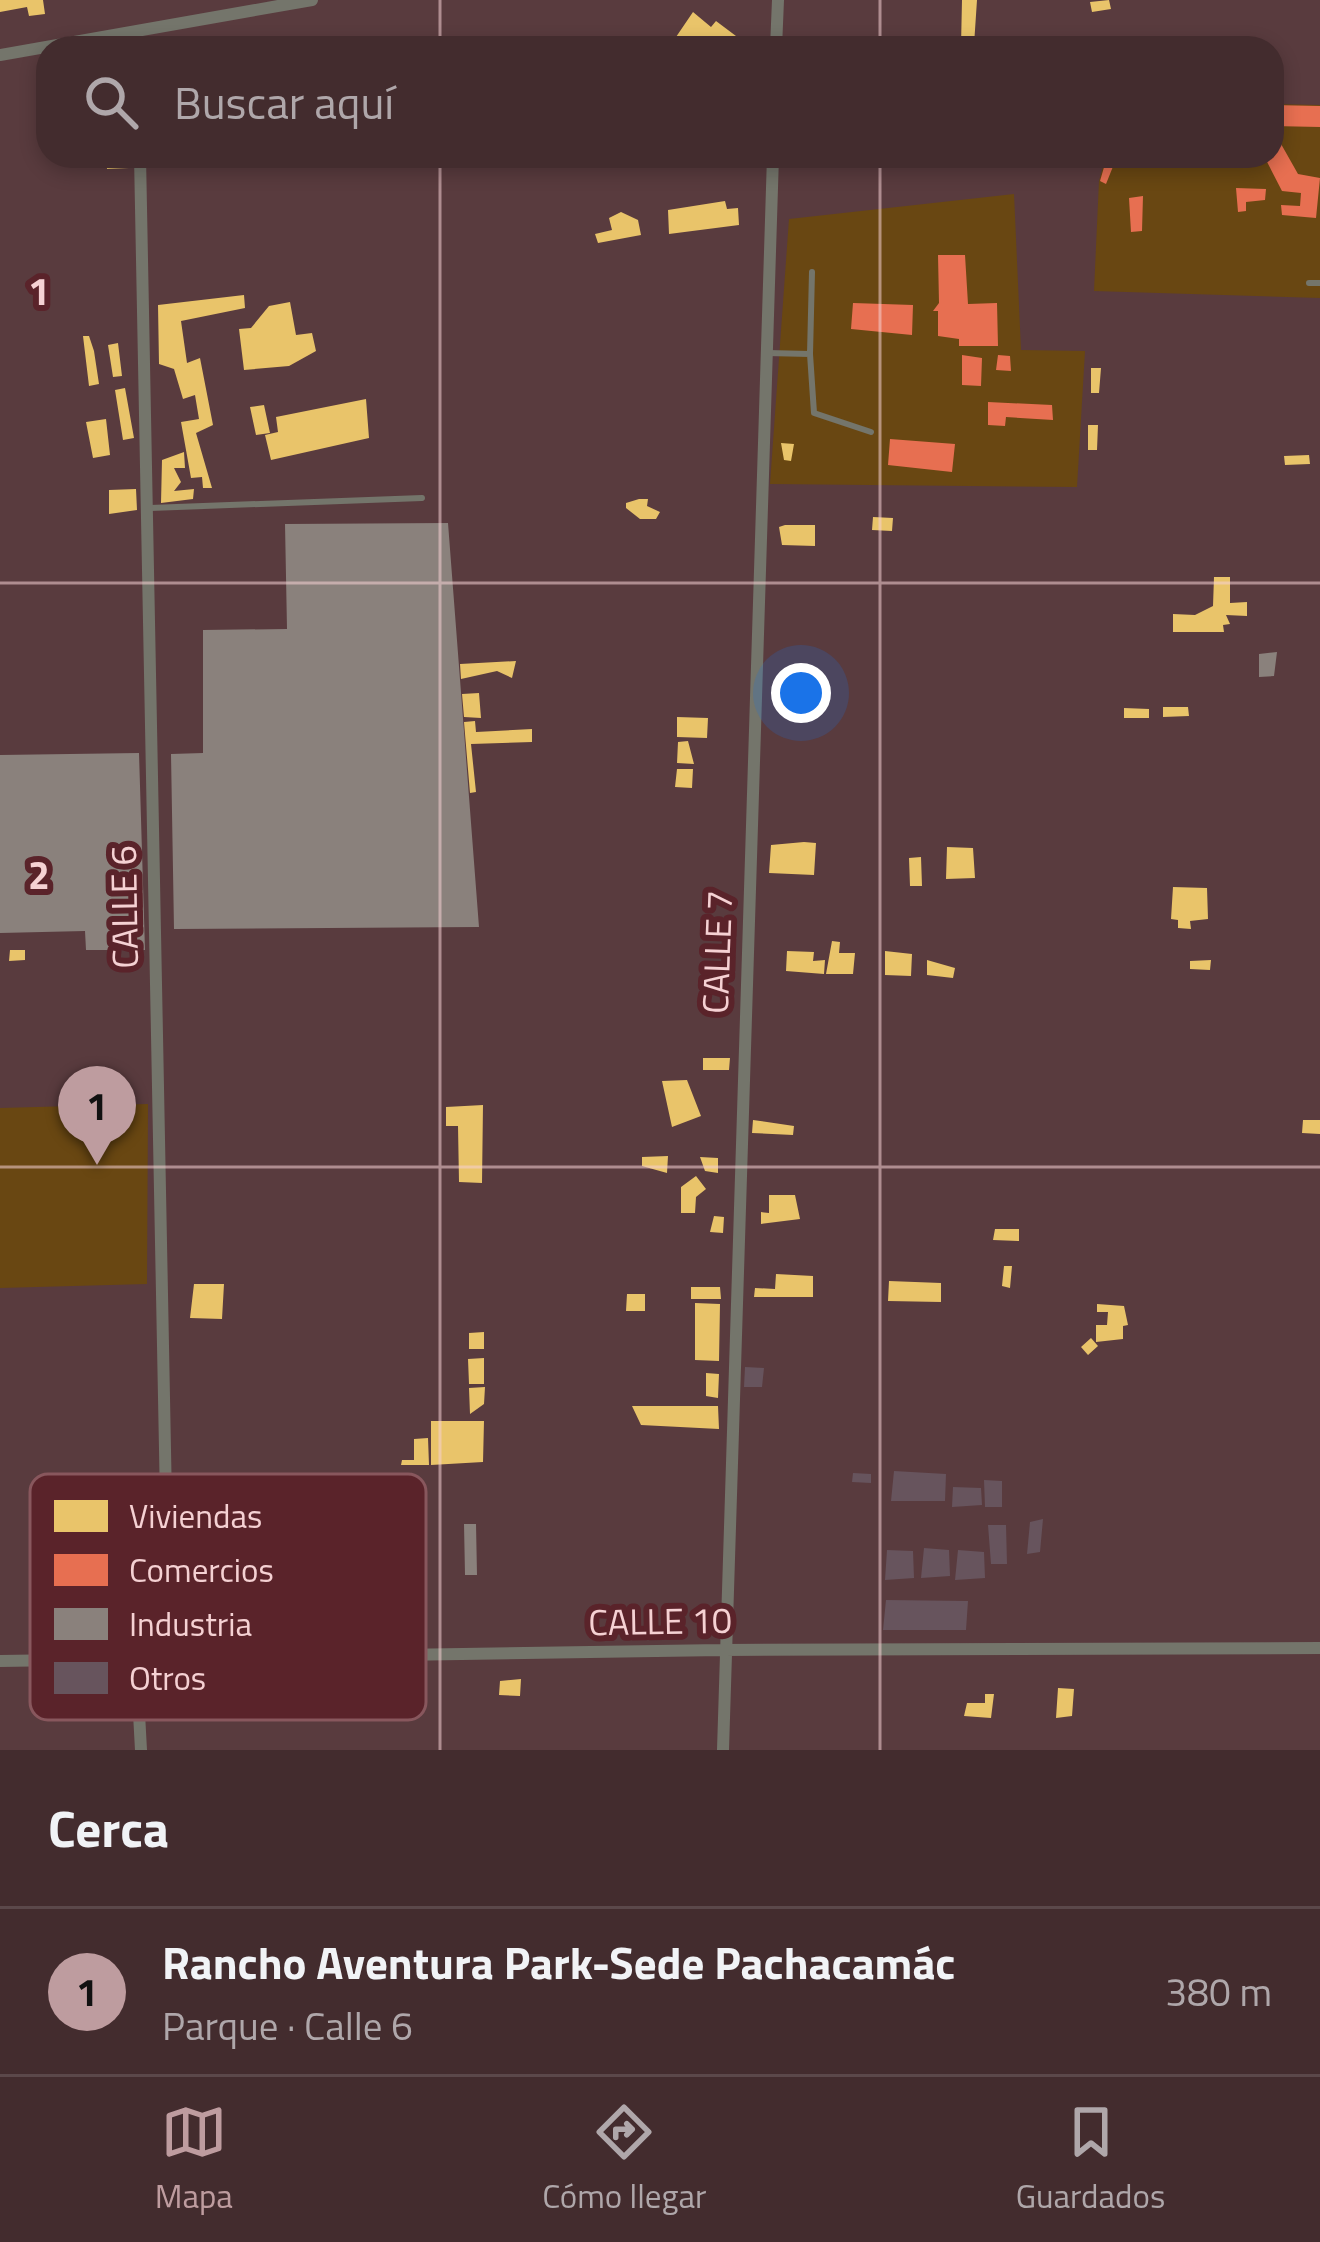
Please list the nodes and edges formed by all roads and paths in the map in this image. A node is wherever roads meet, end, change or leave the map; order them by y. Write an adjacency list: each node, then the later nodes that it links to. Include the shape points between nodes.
1 (312, 0): 3 (street)
2 (778, 0): 4 (street)
3 (159, 36)
4 (776, 36)
5 (36, 51): 6 (street)
6 (0, 55)
7 (140, 168): 16 (street, CALLE 6)
8 (773, 168): 12 (street, CALLE 7)
9 (812, 272): 13 (lane)
10 (1309, 283): 11 (lane)
11 (1320, 284)
12 (767, 352): 13 (lane); 19 (street, CALLE 7)
13 (810, 353): 14 (lane, via 814,413)
14 (871, 432)
15 (422, 497): 16 (lane)
16 (147, 508): 17 (street, CALLE 6)
17 (166, 1474)
18 (1320, 1648): 19 (street, CALLE 10)
19 (722, 1650): 20 (street, CALLE 10); 25 (street, CALLE 7)
20 (426, 1653)
21 (30, 1660): 22 (street, CALLE 10)
22 (0, 1661)
23 (139, 1720): 24 (street)
24 (141, 1750)
25 (723, 1750)

